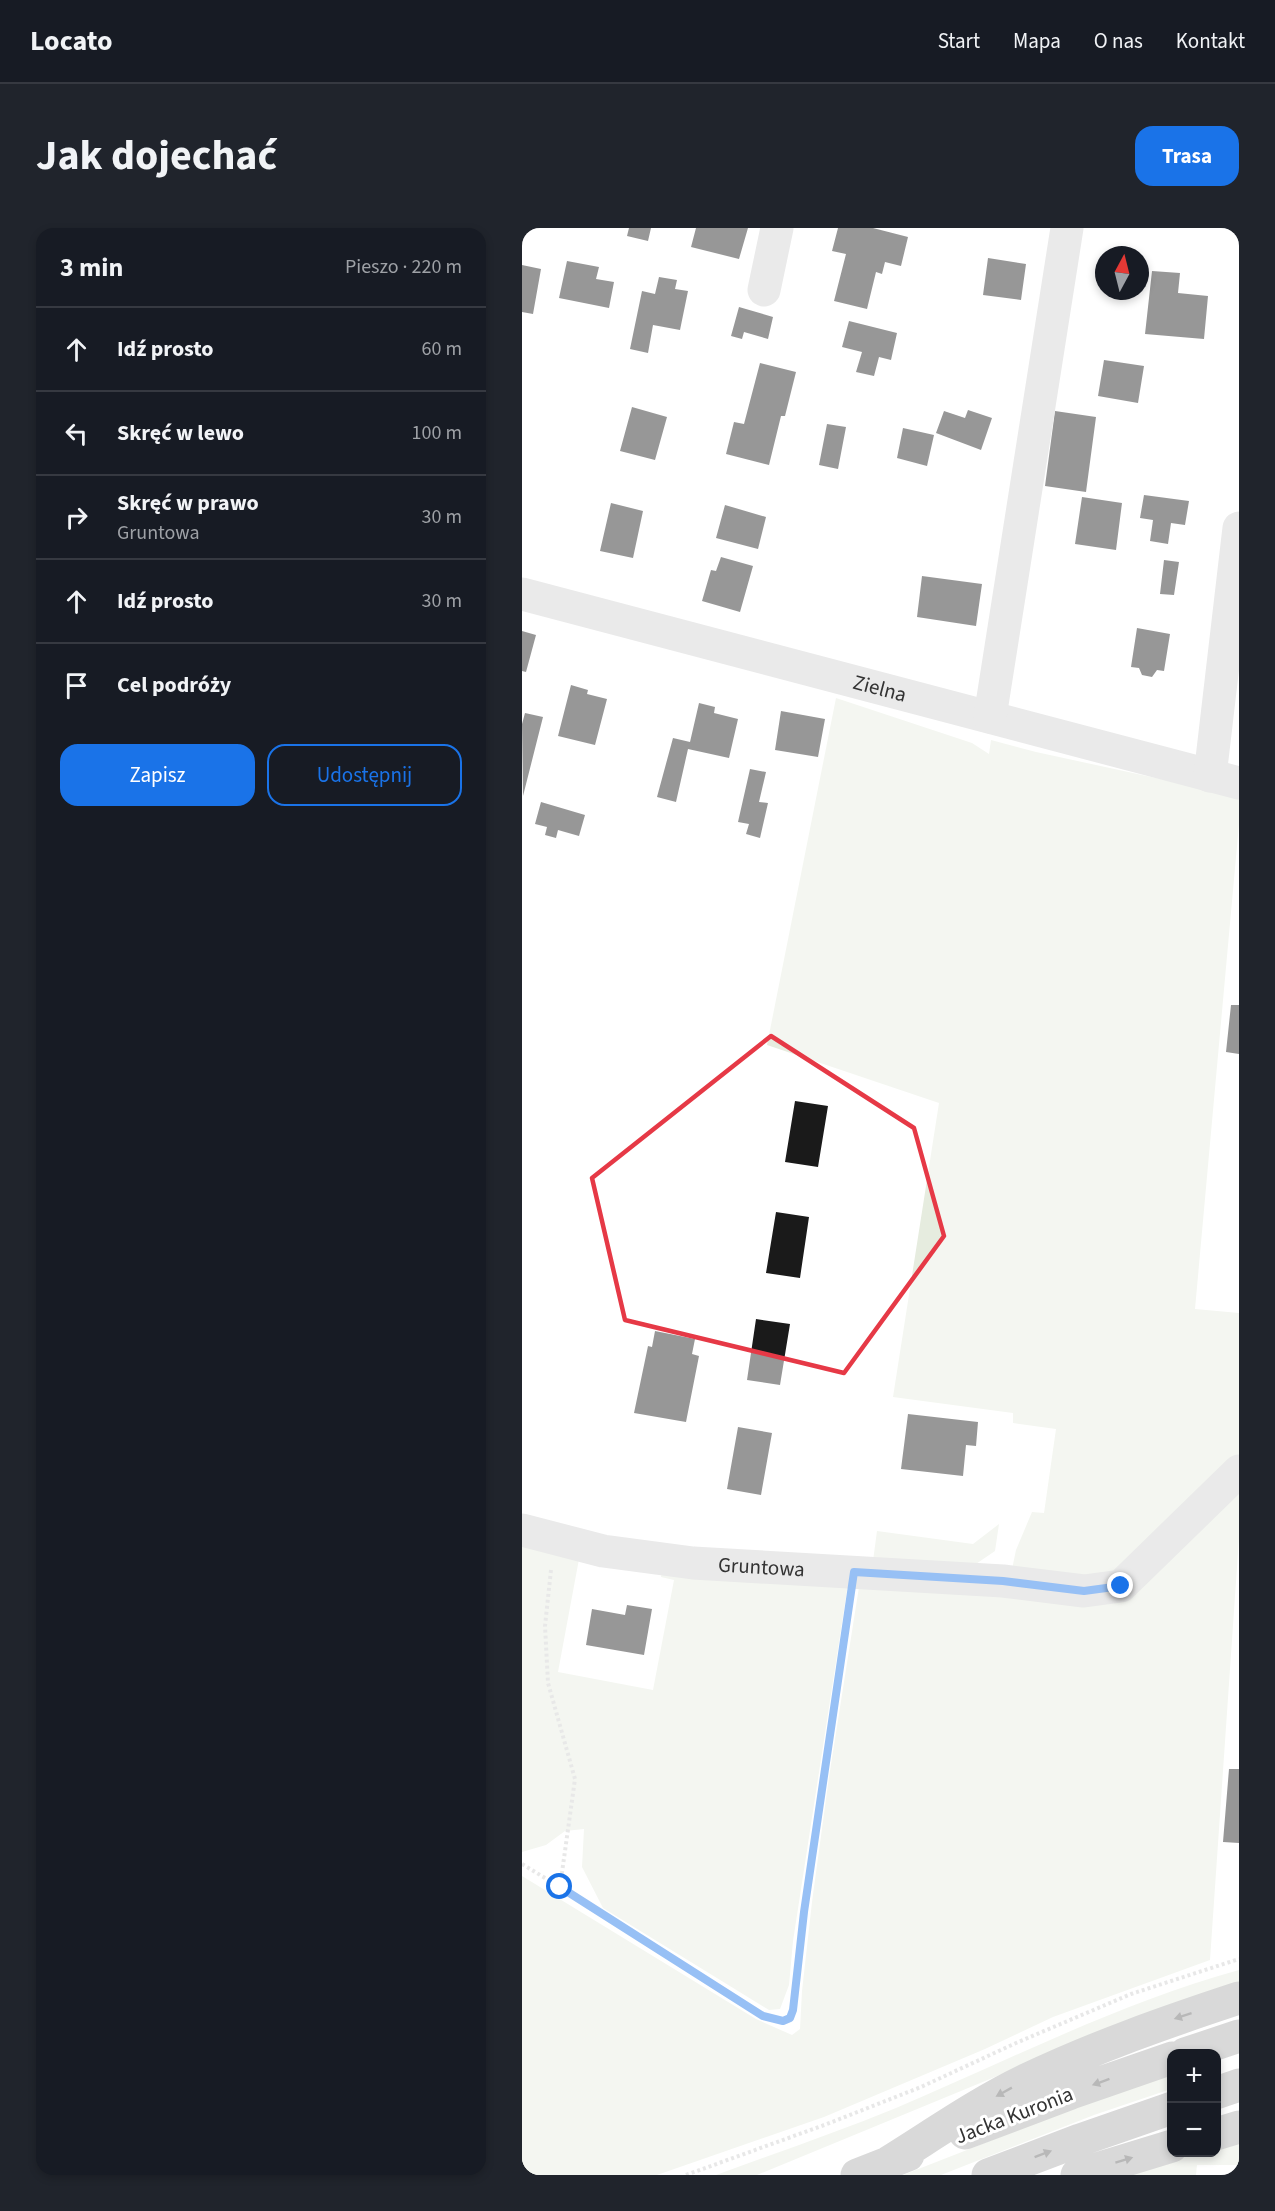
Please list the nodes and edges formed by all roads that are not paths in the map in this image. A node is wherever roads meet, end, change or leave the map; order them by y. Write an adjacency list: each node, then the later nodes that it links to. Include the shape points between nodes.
1 (777, 228): 3 (street)
2 (1067, 228): 6 (street)
3 (764, 290)
4 (1239, 528): 7 (street)
5 (522, 594): 6 (street, Zielna)
6 (990, 717): 7 (street, Zielna)
7 (1224, 780)
8 (1239, 1471): 9 (street, Gruntowa, via 1121,1586 1084,1591 1003,1581 693,1563 603,1551)
9 (522, 1530)
10 (1239, 1998): 20 (main road, one-way to 20, via 1089,2051 1024,2081)
11 (1239, 2036): 12 (main road)
12 (1200, 2049)
13 (1167, 2060): 20 (main road, Jacka Kuronia, one-way to 20)
14 (1239, 2085): 15 (main road)
15 (1221, 2091)
16 (1167, 2110): 22 (main road, one-way to 16)
17 (1239, 2127): 18 (main road)
18 (1221, 2132)
19 (1167, 2148): 23 (main road, one-way to 19)
20 (889, 2162): 21 (main road, Jacka Kuronia)
21 (857, 2175)
22 (988, 2175)
23 (1077, 2175)

